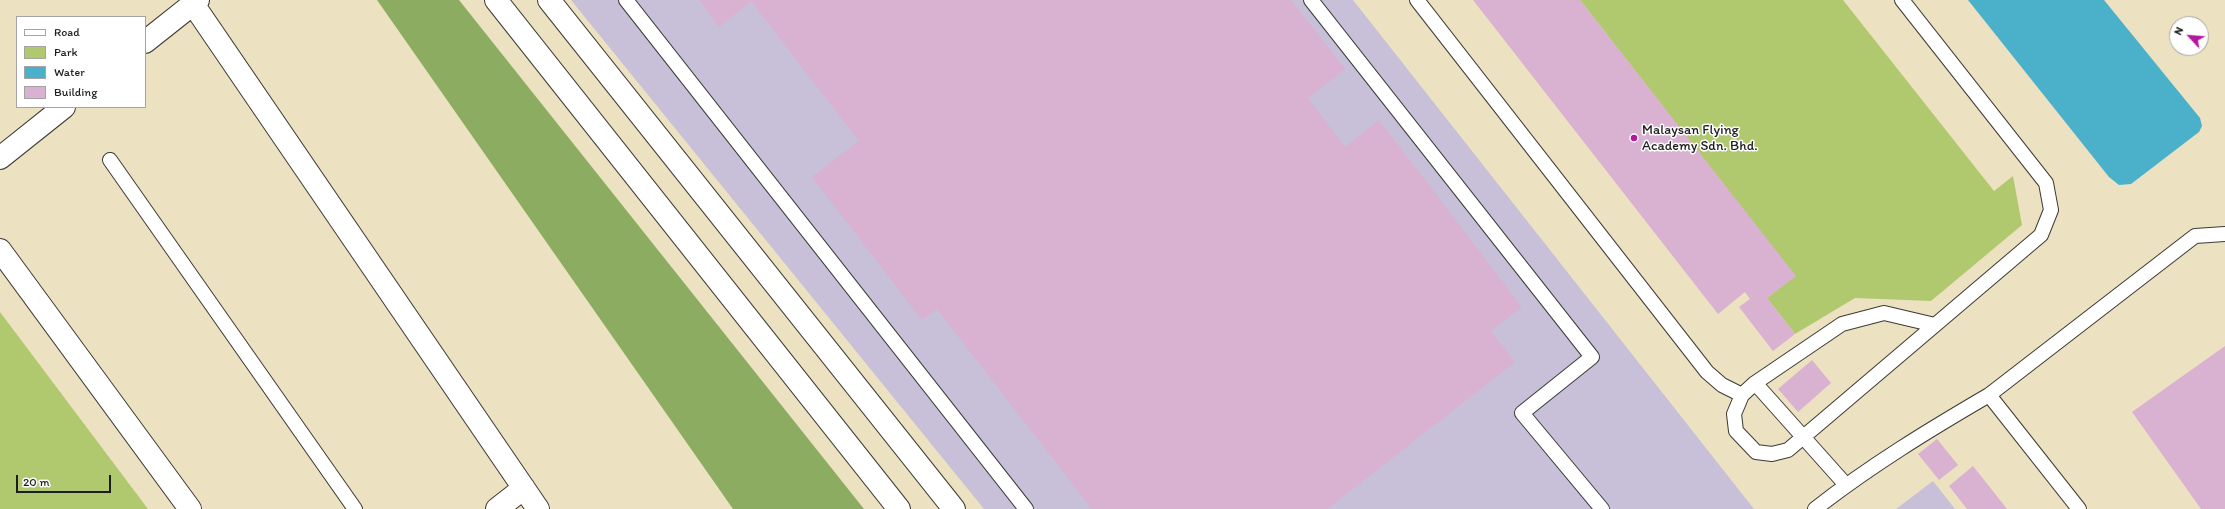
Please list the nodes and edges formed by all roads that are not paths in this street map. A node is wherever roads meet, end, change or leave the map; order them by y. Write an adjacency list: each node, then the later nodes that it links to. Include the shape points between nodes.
1 (496, 0): 25 (street)
2 (549, 0): 26 (street)
3 (626, 0): 27 (lane)
4 (1311, 0): 28 (lane, via 1592,357 1522,413)
5 (1417, 0): 17 (lane, via 1706,372)
6 (1902, 0): 14 (lane, via 2046,183 2051,210 2041,235)
7 (195, 2): 8 (street); 20 (street)
8 (146, 41)
9 (63, 108): 10 (street)
10 (1, 156)
11 (110, 160): 22 (lane)
12 (2225, 234): 16 (lane, via 2195,236)
13 (0, 250): 21 (street)
14 (1936, 325): 15 (lane, via 1884,314 1842,324); 18 (lane)
15 (1755, 382): 17 (lane); 18 (lane)
16 (1989, 395): 19 (lane, via 1903,445); 30 (lane)
17 (1742, 396): 18 (lane, via 1734,414 1736,431 1756,452 1772,454 1788,450)
18 (1804, 437): 19 (lane)
19 (1846, 485): 29 (lane)
20 (524, 488): 23 (street); 24 (street)
21 (190, 509)
22 (355, 509)
23 (497, 509)
24 (538, 509)
25 (899, 509)
26 (954, 509)
27 (1026, 509)
28 (1602, 509)
29 (1815, 509)
30 (2079, 509)

